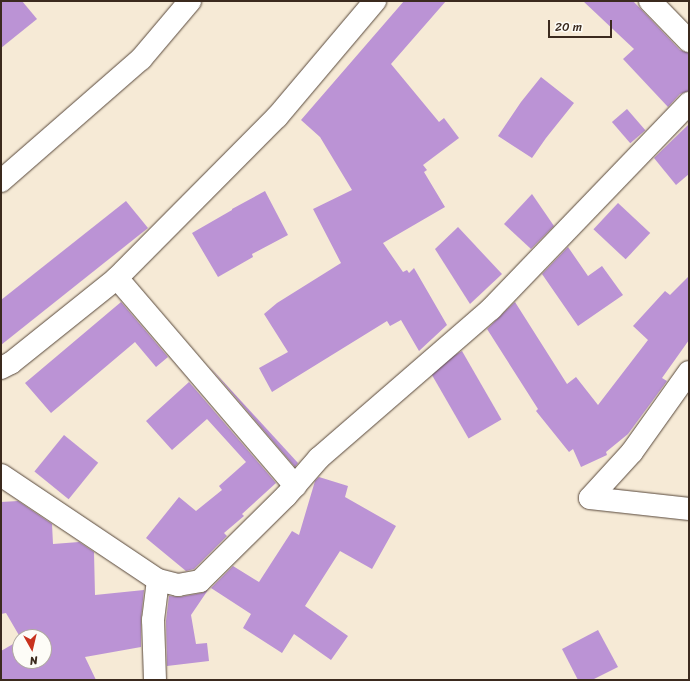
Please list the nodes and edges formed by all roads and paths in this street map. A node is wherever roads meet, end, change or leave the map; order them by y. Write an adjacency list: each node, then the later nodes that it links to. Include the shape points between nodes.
1 (190, 1): 6 (street, via 141,59)
2 (375, 1): 7 (street, via 277,117)
3 (650, 1): 4 (street)
4 (689, 41)
5 (689, 103): 11 (street, via 491,309 319,458)
6 (1, 181)
7 (117, 278): 8 (street); 11 (street)
8 (1, 368)
9 (689, 372): 12 (street, via 632,452 590,498)
10 (1, 476): 13 (street)
11 (295, 486): 13 (street, via 200,581 178,585)
12 (689, 509)
13 (158, 580): 14 (street, via 153,620)
14 (155, 680)

